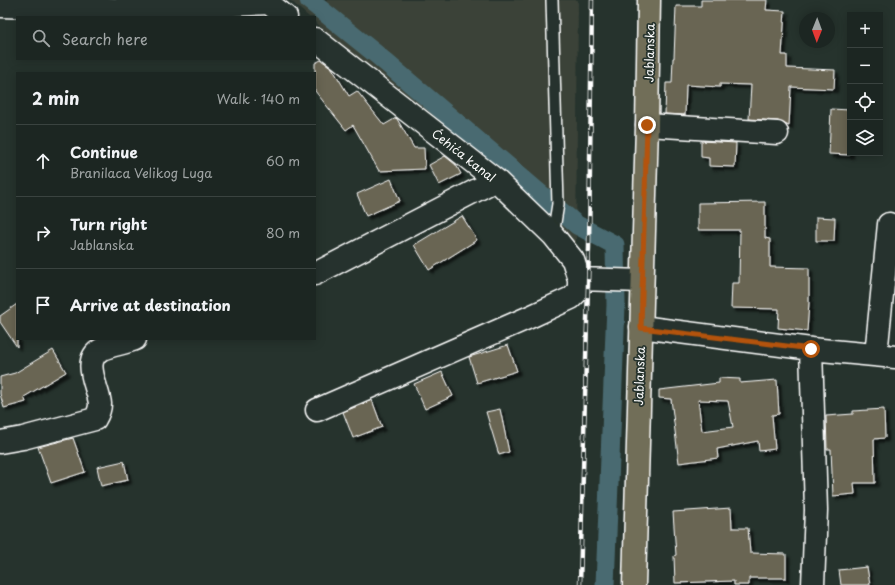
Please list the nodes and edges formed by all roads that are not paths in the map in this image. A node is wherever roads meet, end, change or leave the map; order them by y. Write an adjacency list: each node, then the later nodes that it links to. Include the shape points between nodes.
1 (552, 0): 11 (lane, via 558,204)
2 (649, 0): 7 (main road, Jablanska)
3 (267, 2): 4 (street, via 141,10); 5 (street)
4 (0, 6)
5 (285, 16)
6 (316, 40): 9 (street, Ćehića kanal)
7 (647, 125): 8 (street); 14 (main road, Jablanska)
8 (777, 133)
9 (496, 180): 11 (street, Ćehića kanal); 12 (street)
10 (889, 224): 18 (street)
11 (554, 227): 13 (street, Ćehića kanal)
12 (316, 273)
13 (587, 279): 14 (street); 19 (street, via 571,298)
14 (638, 281): 15 (main road, Jablanska)
15 (641, 328): 17 (street); 21 (main road, Jablanska)
16 (132, 340): 20 (street, via 101,350 94,356 91,373 100,404 95,419)
17 (811, 349): 18 (street); 22 (street, via 816,510)
18 (885, 356)
19 (317, 410)
20 (0, 442)
21 (634, 585)
22 (813, 585)

